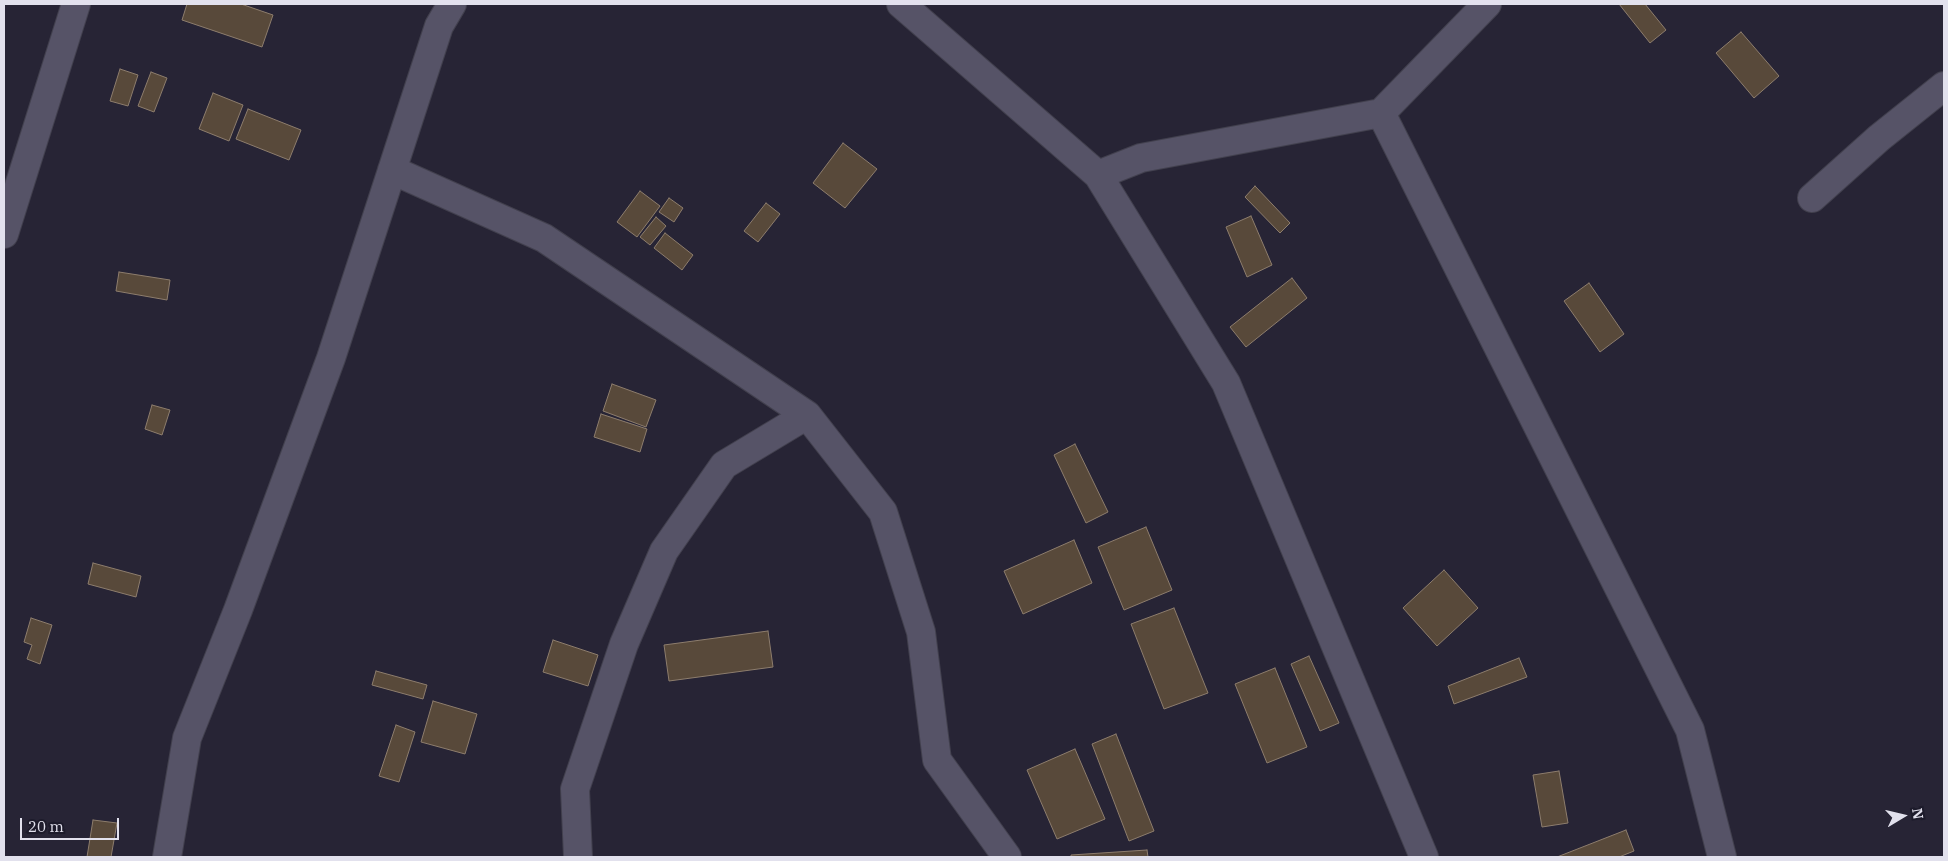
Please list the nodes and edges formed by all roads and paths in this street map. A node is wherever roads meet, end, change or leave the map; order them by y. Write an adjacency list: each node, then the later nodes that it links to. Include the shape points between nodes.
1 (76, 4): 10 (street)
2 (452, 4): 7 (street, via 440,26)
3 (901, 4): 8 (street)
4 (1487, 4): 6 (street)
5 (1944, 86): 9 (street)
6 (1381, 113): 8 (street, via 1141,158); 16 (street, via 1690,730)
7 (392, 170): 11 (street, via 544,238); 12 (street, via 331,358 187,738)
8 (1098, 175): 15 (street, via 1226,383)
9 (1812, 198)
10 (4, 234)
11 (806, 415): 13 (street, via 724,465 664,551 624,644 575,790); 14 (street, via 883,512 921,632 937,760)
12 (167, 857)
13 (578, 857)
14 (1008, 857)
15 (1424, 857)
16 (1722, 857)

